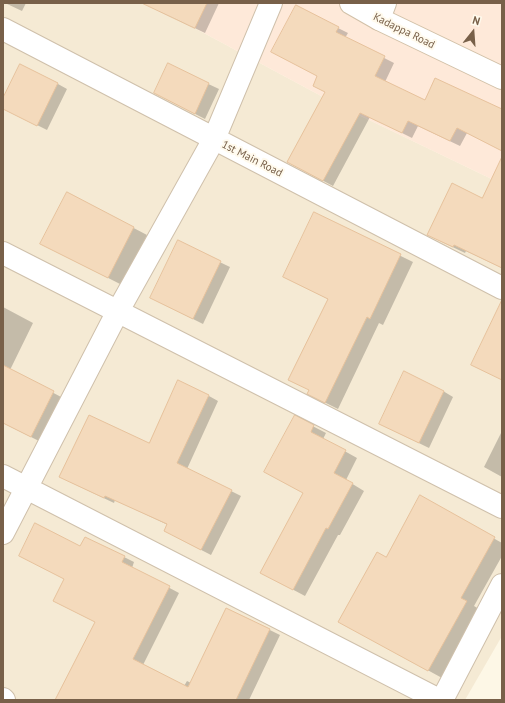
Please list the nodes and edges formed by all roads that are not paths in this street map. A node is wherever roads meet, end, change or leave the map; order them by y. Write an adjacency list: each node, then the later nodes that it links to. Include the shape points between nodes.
1 (271, 3): 6 (street)
2 (351, 3): 3 (street, Kadappa Road)
3 (382, 11): 5 (street, Kadappa Road)
4 (3, 30): 6 (street, 1st Main Road)
5 (502, 78)
6 (214, 139): 8 (street, 1st Main Road); 9 (street)
7 (3, 253): 9 (street)
8 (502, 288)
9 (118, 311): 11 (street); 12 (street)
10 (3, 476): 11 (street)
11 (27, 488): 13 (street); 15 (street)
12 (502, 507)
13 (3, 533)
14 (502, 585): 15 (street)
15 (441, 700)

